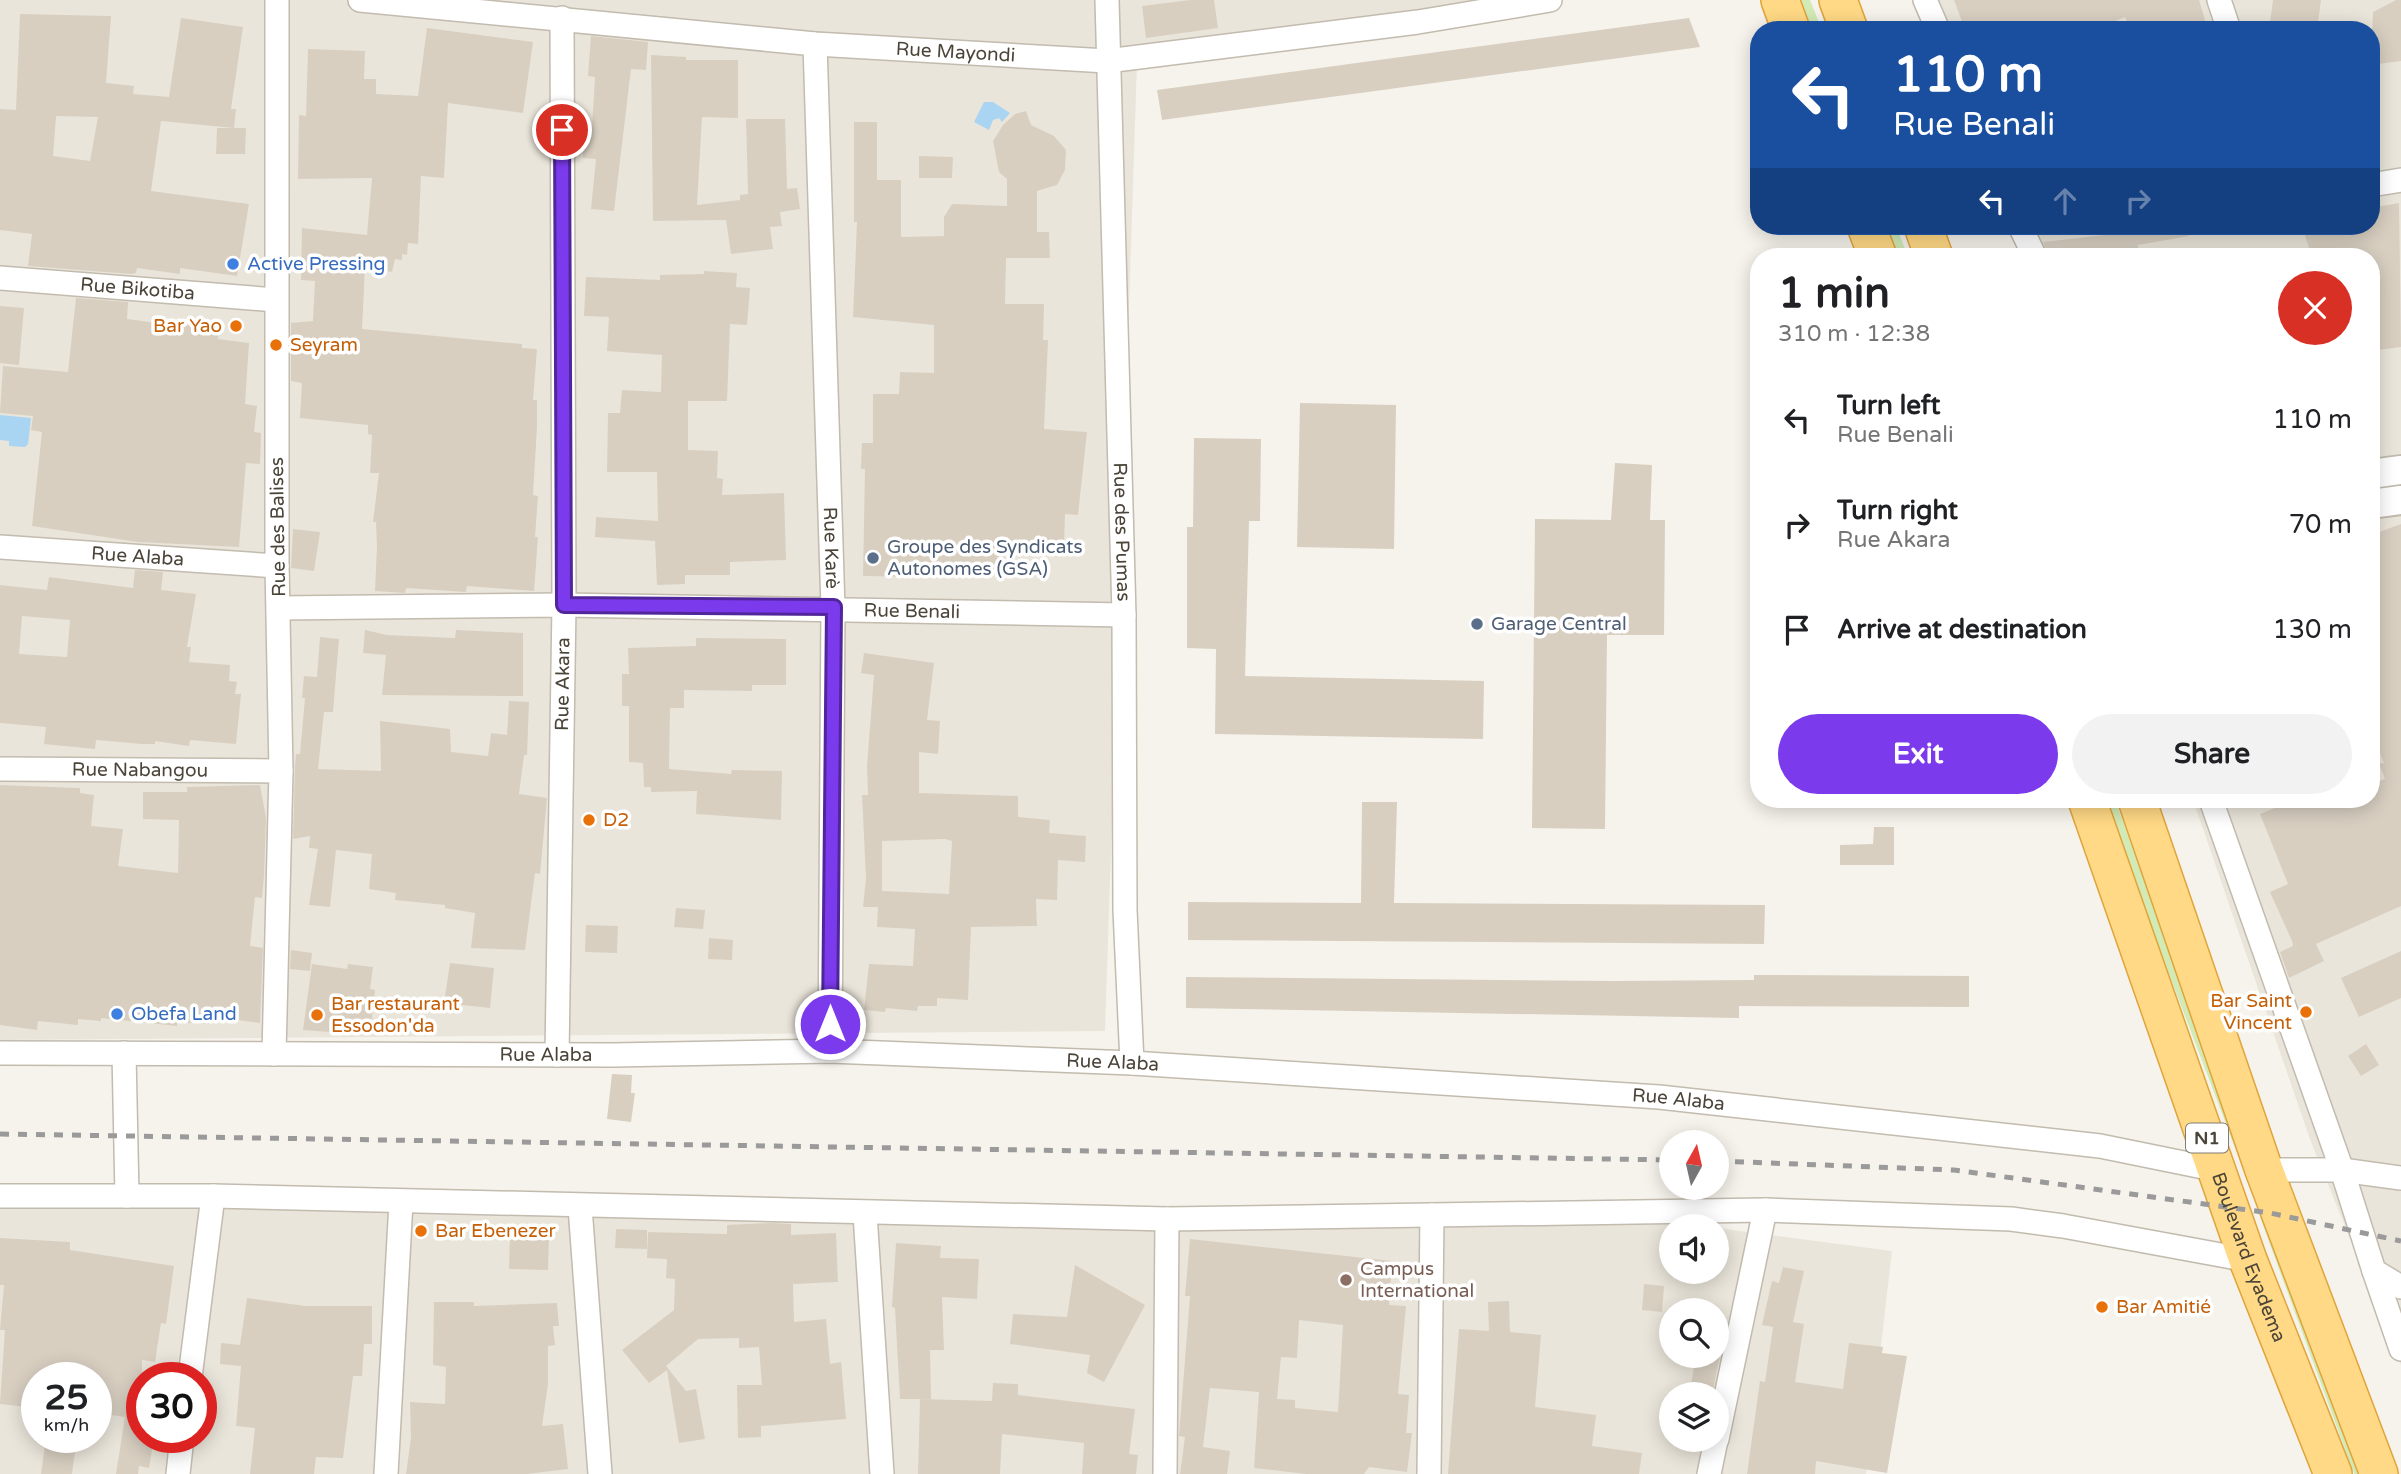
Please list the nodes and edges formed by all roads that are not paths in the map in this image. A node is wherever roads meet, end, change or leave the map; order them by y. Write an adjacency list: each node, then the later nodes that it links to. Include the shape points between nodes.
1 (277, 0): 19 (street, Rue des Balises)
2 (360, 0): 9 (street, Rue Mayondi)
3 (1107, 0): 15 (street, Rue des Pumas)
4 (1550, 0): 15 (street, Rue Mayondi, via 1418,22)
5 (1780, 0): 10 (highway)
6 (1838, 0): 11 (highway)
7 (1925, 0): 12 (street)
8 (2219, 0): 13 (street)
9 (562, 18): 14 (street, Rue Mayondi); 26 (street, Rue Akara)
10 (1788, 21)
11 (1846, 21)
12 (1934, 21)
13 (2226, 21)
14 (815, 44): 15 (street, Rue Mayondi); 27 (street, Rue Karè)
15 (1107, 61): 29 (street, Rue des Pumas)
16 (2401, 180): 17 (street)
17 (2380, 184)
18 (0, 278): 19 (street, Rue Bikotiba)
19 (276, 300): 25 (street, Rue des Balises)
20 (2401, 470): 21 (street)
21 (2380, 473)
22 (2401, 500): 23 (street)
23 (2380, 503)
24 (0, 547): 25 (street, Rue Alaba)
25 (277, 566): 28 (street, Rue des Balises)
26 (564, 605): 27 (street, Rue Benali); 28 (street, Rue Benali); 39 (street, Rue Akara)
27 (834, 607): 29 (street, Rue Benali); 35 (street, Rue Karè)
28 (280, 608): 31 (street, Rue des Balises)
29 (1124, 615): 40 (street, Rue des Pumas, via 1125,910)
30 (0, 769): 31 (street, Rue Nabangou)
31 (281, 771): 38 (street, Rue des Balises)
32 (2090, 808): 41 (highway, Boulevard Eyadema / N1)
33 (2140, 808): 42 (highway, N1)
34 (2214, 808): 43 (street)
35 (830, 1051): 39 (street, Rue Alaba); 40 (street, Rue Alaba)
36 (0, 1053): 37 (street, Rue Alaba)
37 (124, 1053): 38 (street, Rue Alaba); 46 (street)
38 (274, 1054): 39 (street, Rue Alaba)
39 (556, 1055)
40 (1132, 1063): 41 (street, Rue Alaba, via 1659,1097 2100,1146)
41 (2218, 1170): 54 (highway, Boulevard Eyadema / N1)
42 (2264, 1170): 43 (street); 70 (highway, N1)
43 (2342, 1170): 44 (street); 55 (street)
44 (2401, 1178)
45 (0, 1196): 46 (street)
46 (127, 1196): 47 (street)
47 (213, 1196): 48 (street); 58 (street)
48 (401, 1202): 49 (street); 63 (street)
49 (580, 1207): 51 (street); 64 (street)
50 (1765, 1210): 52 (street); 54 (street, via 2011,1220); 59 (street)
51 (865, 1214): 53 (street); 65 (street)
52 (1432, 1215): 53 (street); 67 (street)
53 (1167, 1219): 66 (street)
54 (2248, 1260): 69 (highway, Boulevard Eyadema / N1)
55 (2374, 1271): 56 (street); 57 (street)
56 (2401, 1287)
57 (2401, 1349)
58 (192, 1362)
59 (1729, 1382)
60 (1714, 1452): 68 (street)
61 (180, 1453): 62 (street)
62 (177, 1474)
63 (386, 1474)
64 (600, 1474)
65 (882, 1474)
66 (1164, 1474)
67 (1429, 1474)
68 (1709, 1474)
69 (2333, 1474)
70 (2379, 1474)

